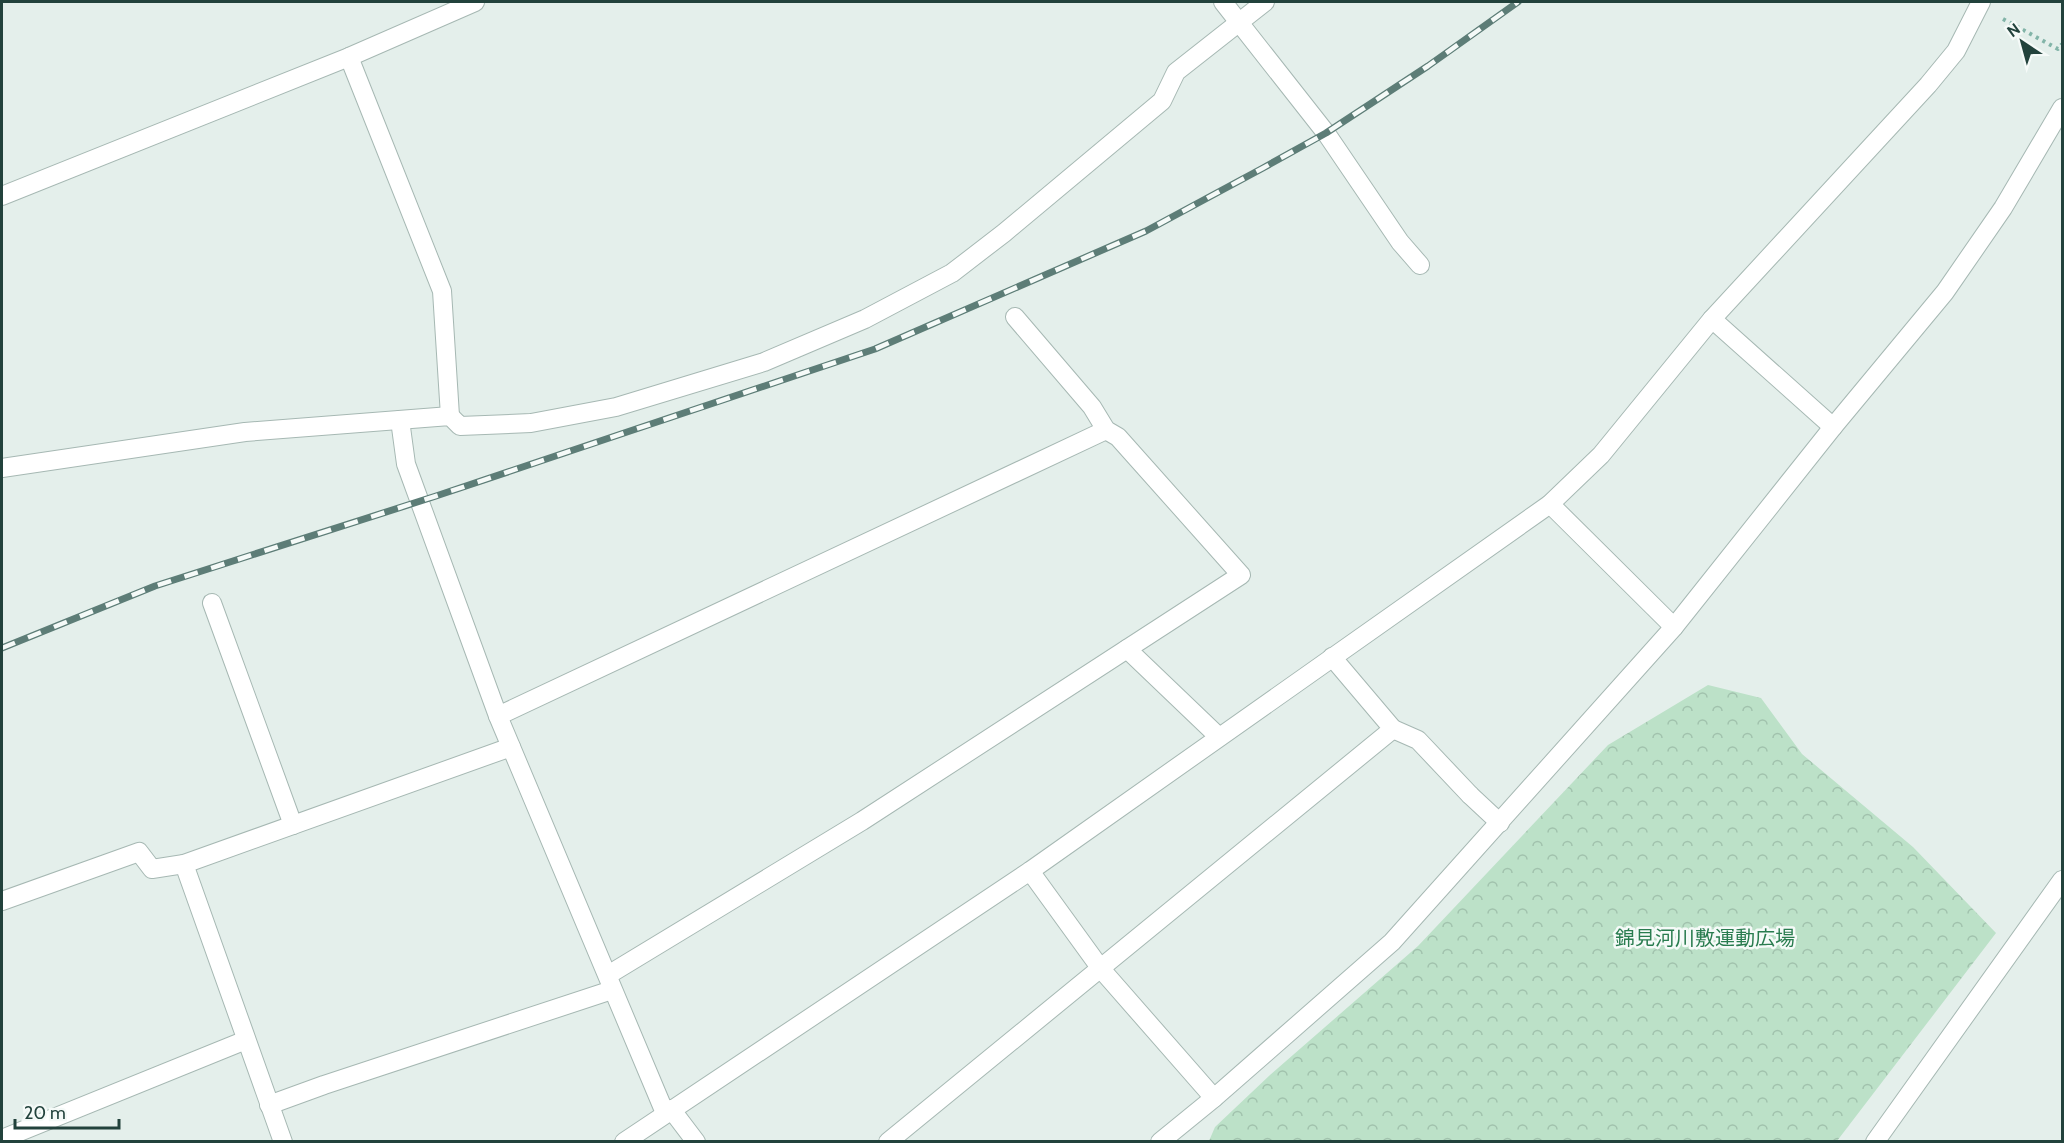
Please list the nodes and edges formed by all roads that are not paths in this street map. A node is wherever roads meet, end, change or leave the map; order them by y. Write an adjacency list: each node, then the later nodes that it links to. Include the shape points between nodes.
1 (475, 2): 6 (street)
2 (1223, 2): 5 (street)
3 (1265, 2): 5 (street)
4 (1980, 4): 11 (street, via 1956,51 1928,85)
5 (1239, 21): 9 (street, via 1326,133); 12 (street, via 1176,72 1162,101 1004,233 952,273 865,319 764,362 616,407 531,423 460,426)
6 (350, 57): 8 (street); 12 (street, via 442,291)
7 (2062, 108): 14 (street, via 2003,208 1945,292)
8 (2, 196)
9 (1420, 265)
10 (1015, 317): 15 (street, via 1092,407)
11 (1712, 319): 14 (street); 17 (street, via 1601,455)
12 (450, 416): 13 (street)
13 (400, 420): 16 (street, via 245,432); 22 (street, via 406,464)
14 (1833, 427): 19 (street)
15 (1106, 430): 20 (street, via 1118,437 1240,576); 22 (street)
16 (2, 468)
17 (1550, 504): 19 (street); 21 (street)
18 (212, 603): 27 (street)
19 (1674, 627): 26 (street)
20 (1126, 649): 24 (street); 33 (street)
21 (1332, 657): 23 (street); 24 (street)
22 (498, 716): 25 (street)
23 (1393, 729): 26 (street, via 1418,740); 32 (street)
24 (1219, 737): 29 (street)
25 (512, 747): 27 (street); 33 (street)
26 (1500, 823): 35 (street, via 1392,942)
27 (293, 825): 28 (street)
28 (184, 864): 31 (street, via 152,869 139,852); 34 (street)
29 (1030, 871): 32 (street); 37 (street)
30 (2062, 880): 45 (street)
31 (2, 901)
32 (1101, 969): 35 (street); 43 (street)
33 (610, 982): 36 (street); 37 (street)
34 (246, 1040): 36 (street); 39 (street)
35 (1214, 1098): 38 (street)
36 (269, 1105): 40 (street)
37 (668, 1111): 41 (street); 42 (street)
38 (1172, 1135): 44 (street)
39 (2, 1139)
40 (282, 1142)
41 (624, 1142)
42 (696, 1142)
43 (888, 1142)
44 (1160, 1142)
45 (1875, 1142)

